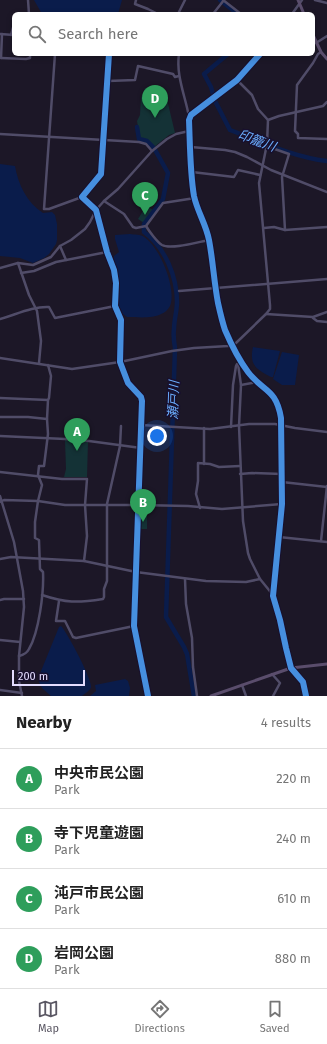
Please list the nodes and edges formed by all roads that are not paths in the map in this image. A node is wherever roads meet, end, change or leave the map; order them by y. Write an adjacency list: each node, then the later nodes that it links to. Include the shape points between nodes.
1 (28, 0): 8 (street)
2 (136, 0): 9 (street, via 135,4)
3 (185, 0): 10 (street)
4 (224, 0): 11 (street); 12 (street)
5 (315, 0): 7 (street)
6 (300, 1): 13 (street); 14 (main road)
7 (327, 3)
8 (29, 12)
9 (154, 12)
10 (179, 12)
11 (215, 12)
12 (239, 12)
13 (293, 12)
14 (303, 12)
15 (1, 34): 16 (street); 25 (street)
16 (12, 35)
17 (327, 36): 18 (street)
18 (316, 43): 19 (main road)
19 (321, 52): 26 (main road); 31 (street, via 297,84)
20 (30, 56): 25 (street, via 26,60)
21 (55, 56): 36 (street)
22 (109, 56): 29 (street)
23 (179, 56): 27 (street)
24 (258, 56): 28 (street)
25 (0, 58)
26 (327, 59)
27 (179, 76): 29 (street, via 138,66 135,80); 32 (street, via 188,112)
28 (237, 80): 32 (street); 33 (street, via 252,95 258,109)
29 (108, 82): 38 (street)
30 (327, 102): 31 (street, via 323,106)
31 (296, 112): 33 (street); 37 (street, via 295,131 298,138)
32 (191, 114): 34 (street)
33 (268, 120): 39 (street)
34 (189, 131): 40 (street); 41 (street, via 171,137)
35 (0, 134): 36 (street)
36 (50, 137): 38 (street); 47 (street, via 44,209)
37 (327, 139)
38 (104, 141): 41 (street, via 139,142 146,144); 47 (street, via 101,174)
39 (266, 146): 42 (street); 45 (street, via 289,154)
40 (191, 147): 42 (street, via 235,152); 43 (street)
41 (152, 151): 49 (street, via 118,190)
42 (261, 165): 44 (street); 45 (street)
43 (192, 172): 44 (street, via 234,177 238,170); 48 (street)
44 (260, 175): 53 (street, via 258,183)
45 (283, 175): 46 (street); 54 (street)
46 (327, 192)
47 (82, 197): 50 (street)
48 (194, 198): 51 (street, via 163,203); 55 (street)
49 (104, 201): 50 (street); 51 (street, via 124,214 133,227)
50 (96, 210): 56 (street, via 85,229); 57 (street)
51 (146, 226): 55 (street, via 162,245)
52 (327, 226): 54 (street)
53 (264, 228): 54 (street); 63 (street)
54 (285, 230)
55 (209, 240): 64 (street)
56 (60, 246): 58 (street); 59 (street, via 51,257 36,265)
57 (108, 252): 58 (street); 66 (street, via 116,283)
58 (66, 260): 61 (street)
59 (18, 264): 60 (street); 61 (street)
60 (0, 268)
61 (21, 273): 67 (street, via 28,295)
62 (327, 279): 63 (street)
63 (268, 284): 64 (street); 69 (street, via 270,309)
64 (216, 288): 65 (street); 73 (street, via 224,328)
65 (179, 291)
66 (115, 306): 67 (street, via 55,318 49,307); 76 (street, via 121,320)
67 (36, 308): 71 (street); 77 (street, via 41,341)
68 (327, 312): 70 (street)
69 (266, 314): 70 (street); 73 (street)
70 (313, 317): 72 (street)
71 (0, 319)
72 (327, 322)
73 (233, 345): 75 (street); 76 (street, via 178,350)
74 (0, 358): 77 (street)
75 (240, 361): 79 (street); 80 (street)
76 (120, 362): 78 (street, via 72,369); 87 (street, via 128,383 141,397)
77 (39, 363): 78 (street)
78 (48, 364): 83 (street, via 51,376)
79 (238, 364): 81 (street); 90 (street, via 233,385)
80 (258, 382): 81 (street); 86 (street, via 270,392 280,408)
81 (241, 385): 89 (street)
82 (0, 398): 83 (street)
83 (48, 400): 85 (street)
84 (0, 418): 85 (street)
85 (46, 419): 94 (street)
86 (281, 424): 89 (street); 92 (street); 101 (street)
87 (141, 425): 91 (street); 96 (street)
88 (121, 426): 95 (street)
89 (239, 426): 90 (street); 98 (street)
90 (231, 427): 91 (street)
91 (204, 428): 97 (street)
92 (327, 432)
93 (0, 436): 94 (street)
94 (47, 438): 95 (street); 102 (street, via 44,466 39,466)
95 (120, 446): 96 (street); 109 (street)
96 (141, 448): 111 (street)
97 (204, 464): 98 (street, via 219,467); 112 (street, via 198,463 196,494)
98 (240, 466): 100 (street)
99 (0, 472): 102 (street)
100 (240, 474): 101 (street); 113 (street)
101 (282, 474): 103 (street)
102 (38, 475): 106 (street, via 42,485); 108 (street, via 62,479 87,479)
103 (282, 482): 104 (street); 110 (street)
104 (327, 487): 115 (street)
105 (0, 496): 107 (street)
106 (38, 501): 107 (street); 108 (street); 119 (street, via 35,538 39,540)
107 (1, 502): 117 (street)
108 (84, 504): 109 (street); 120 (street, via 87,536)
109 (107, 504): 111 (street); 121 (street)
110 (282, 504): 113 (street); 114 (street)
111 (138, 505): 112 (street); 122 (street)
112 (200, 508): 113 (street)
113 (242, 508): 124 (street, via 248,553)
114 (279, 537): 115 (street); 126 (street)
115 (320, 541): 116 (street)
116 (327, 542)
117 (18, 558): 118 (street); 119 (street); 127 (street)
118 (0, 559)
119 (39, 560): 120 (street); 125 (street, via 43,572)
120 (84, 561): 121 (street)
121 (107, 565): 122 (street); 129 (street, via 103,599 83,602)
122 (136, 572): 123 (street); 130 (street)
123 (185, 578): 124 (street, via 220,582); 141 (street)
124 (260, 579): 126 (street)
125 (42, 595): 129 (street); 133 (street, via 33,640 29,650)
126 (273, 596): 135 (street)
127 (24, 599): 128 (street); 132 (street)
128 (0, 600)
129 (59, 601): 130 (street, via 56,621 65,621 73,637)
130 (134, 626): 140 (street)
131 (0, 640): 132 (street)
132 (20, 642): 133 (street)
133 (19, 656): 139 (street)
134 (327, 664): 135 (main road)
135 (291, 668): 136 (main road); 145 (street, via 303,682)
136 (272, 674): 137 (main road); 144 (street, via 280,683)
137 (242, 685): 142 (main road); 143 (street)
138 (0, 690): 139 (street)
139 (22, 694)
140 (148, 696)
141 (197, 696)
142 (211, 696)
143 (246, 696)
144 (273, 696)
145 (306, 696)

